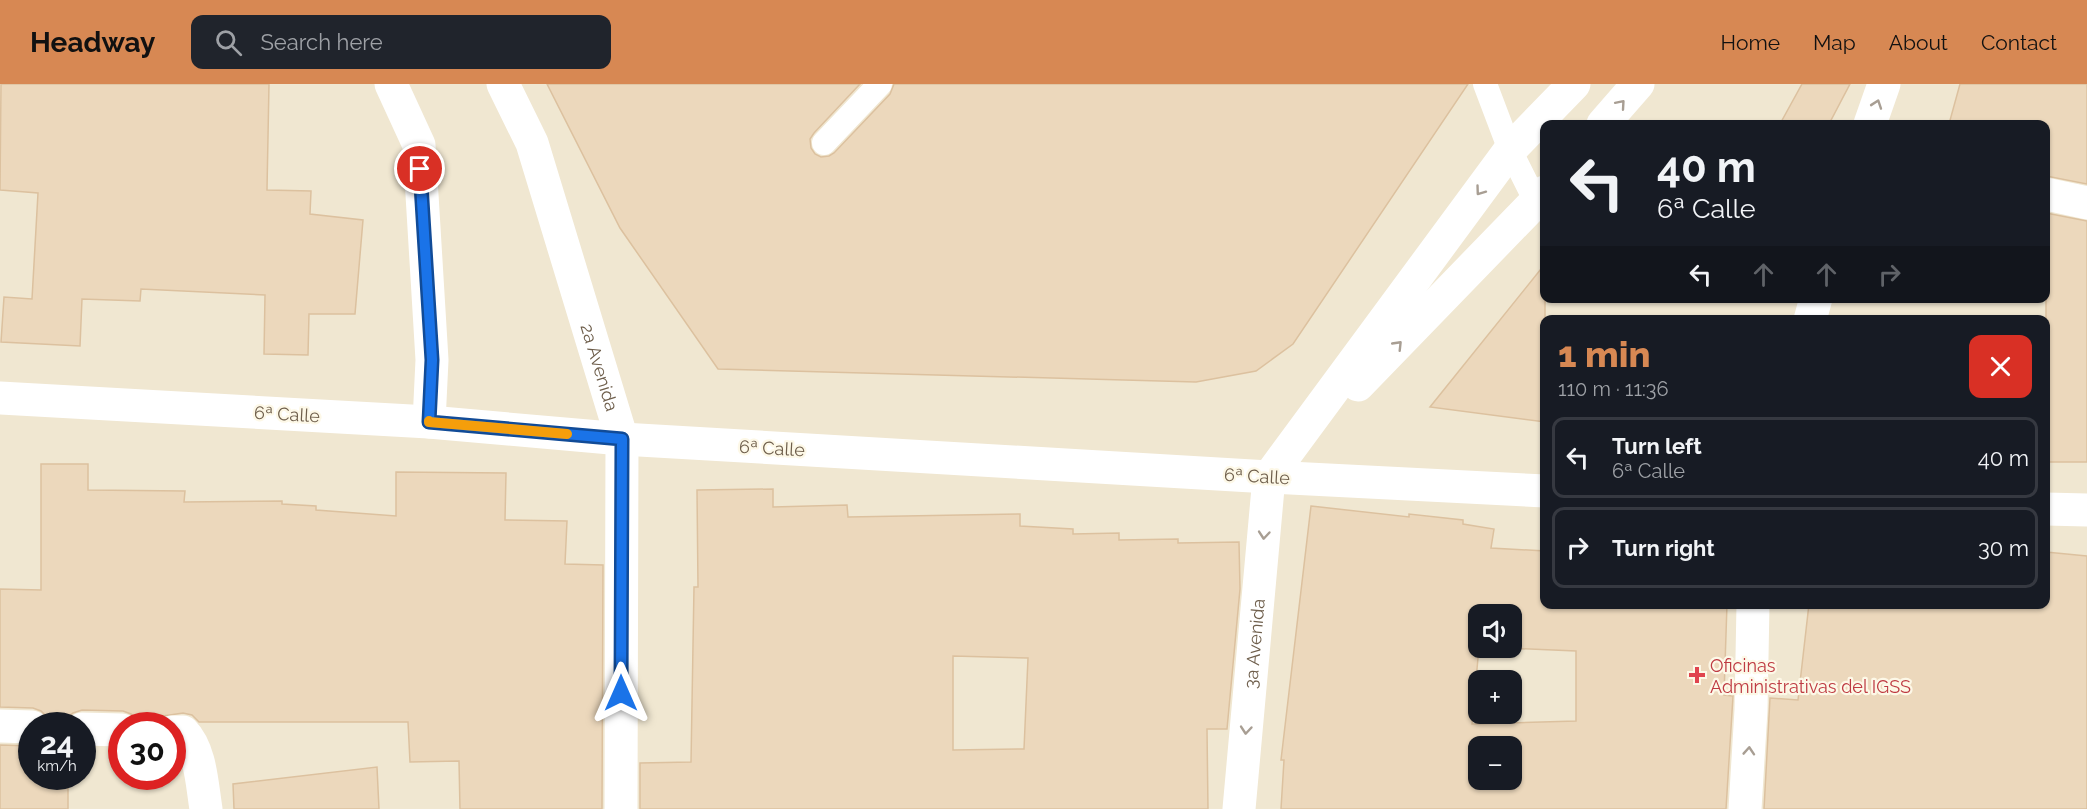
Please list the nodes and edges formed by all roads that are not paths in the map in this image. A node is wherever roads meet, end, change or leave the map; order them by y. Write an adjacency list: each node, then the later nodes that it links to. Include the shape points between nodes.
1 (391, 84): 17 (street, via 419,145 432,360)
2 (503, 84): 18 (street, 2a Avenida, via 532,143)
3 (880, 84): 10 (lane)
4 (1485, 84): 11 (lane)
5 (1574, 84): 11 (street)
6 (1638, 84): 8 (street, one-way to 6)
7 (1884, 84): 9 (street, one-way to 7)
8 (1606, 120)
9 (1871, 120)
10 (824, 143)
11 (1510, 150): 12 (lane); 19 (street, one-way to 19)
12 (1540, 195)
13 (2050, 195): 15 (street)
14 (1540, 198): 19 (street, one-way to 14)
15 (2087, 203)
16 (0, 398): 17 (street, 6ª Calle)
17 (429, 422): 18 (street, 6ª Calle)
18 (622, 439): 19 (street, 6ª Calle); 28 (street, 2a Avenida)
19 (1269, 477): 20 (street, 6ª Calle); 29 (street, 3a Avenida, one-way to 29)
20 (1540, 491)
21 (2050, 509): 22 (street)
22 (2087, 510)
23 (1753, 609): 30 (street, one-way to 23)
24 (0, 726): 25 (street)
25 (18, 727)
26 (186, 735): 27 (street, via 195,751)
27 (206, 809)
28 (621, 809)
29 (1239, 809)
30 (1745, 809)

